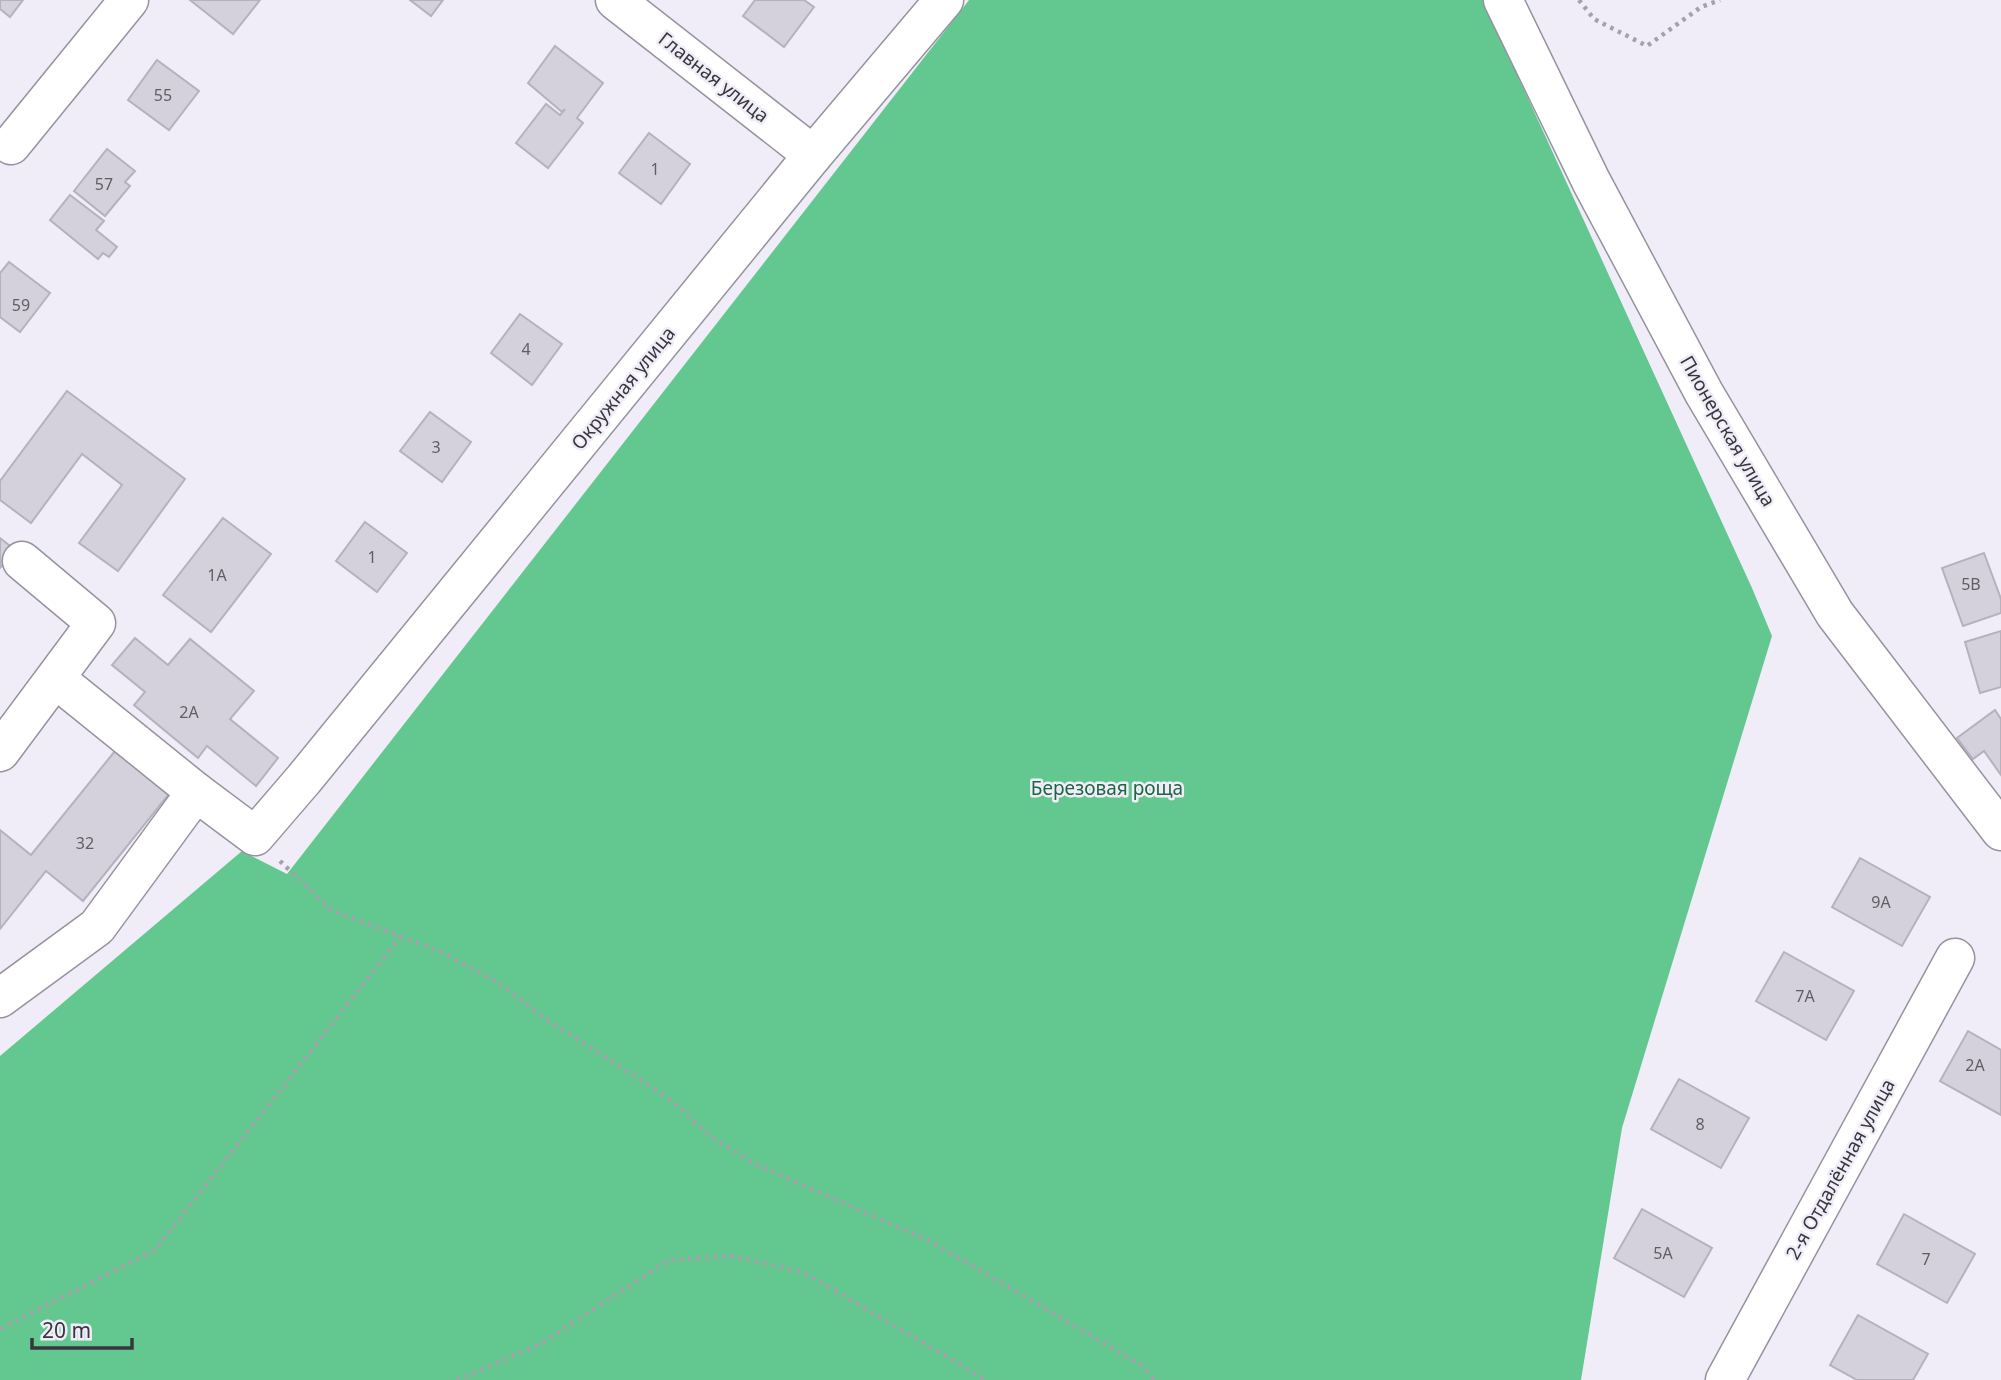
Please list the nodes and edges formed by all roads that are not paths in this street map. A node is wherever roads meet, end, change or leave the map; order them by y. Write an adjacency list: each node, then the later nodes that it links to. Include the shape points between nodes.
1 (129, 0): 5 (street)
2 (615, 0): 6 (street, Главная улица)
3 (944, 0): 6 (street, Окружная улица)
4 (1503, 0): 11 (street, Пионерская улица, via 1591,181 1704,393 1835,614)
5 (11, 145)
6 (813, 155): 10 (street, Окружная улица, via 255,836)
7 (22, 561): 8 (street, via 96,623)
8 (56, 679): 9 (street); 10 (street)
9 (0, 752)
10 (196, 792): 13 (street, via 97,927)
11 (2001, 831)
12 (1955, 958): 14 (street, 2-я Отдалённая улица)
13 (0, 998)
14 (1725, 1380)

